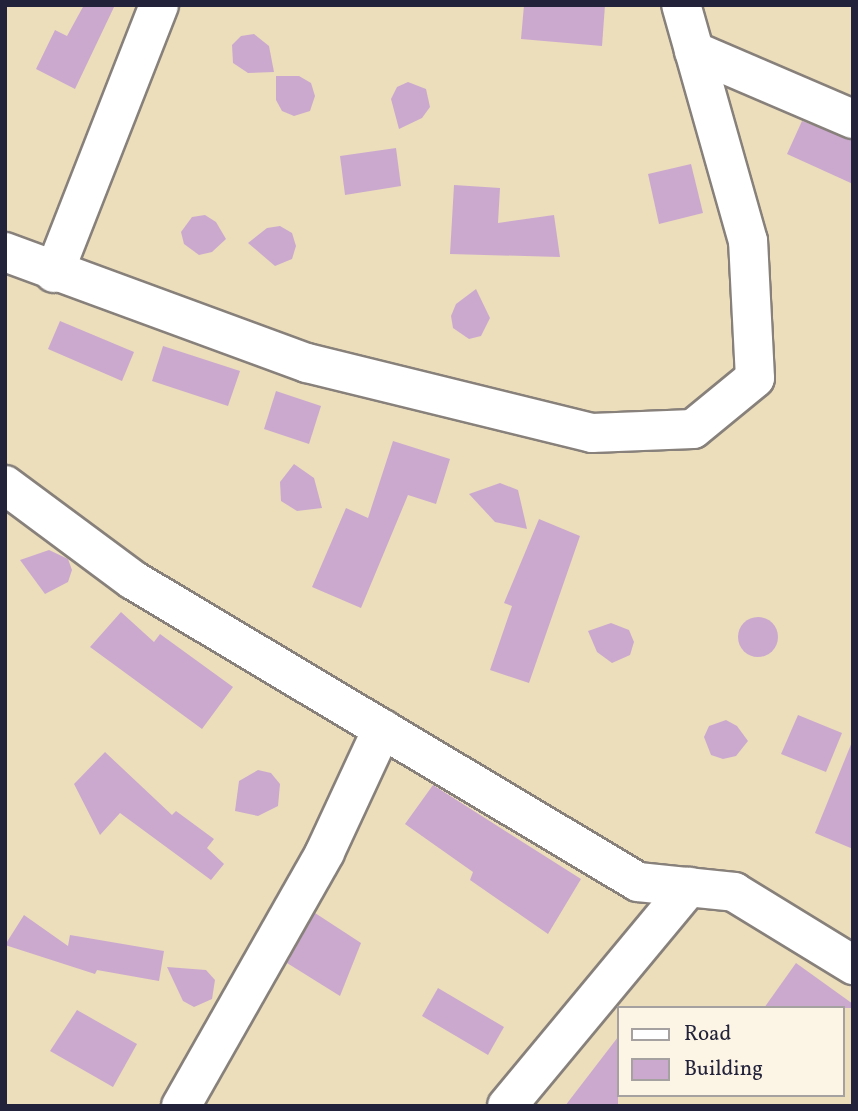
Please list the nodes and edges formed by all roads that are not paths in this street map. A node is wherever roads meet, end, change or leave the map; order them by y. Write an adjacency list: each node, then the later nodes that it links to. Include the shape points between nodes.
1 (159, 5): 6 (street)
2 (681, 5): 3 (street)
3 (694, 51): 4 (street); 6 (street, via 748,241 755,378 693,429 592,433 388,383 307,363)
4 (853, 119)
5 (5, 252): 6 (street)
6 (54, 272)
7 (5, 485): 8 (street, via 133,580)
8 (382, 729): 9 (street, via 638,882); 11 (street, via 325,852)
9 (689, 887): 10 (street, via 734,892); 12 (street)
10 (853, 965)
11 (181, 1106)
12 (507, 1106)

